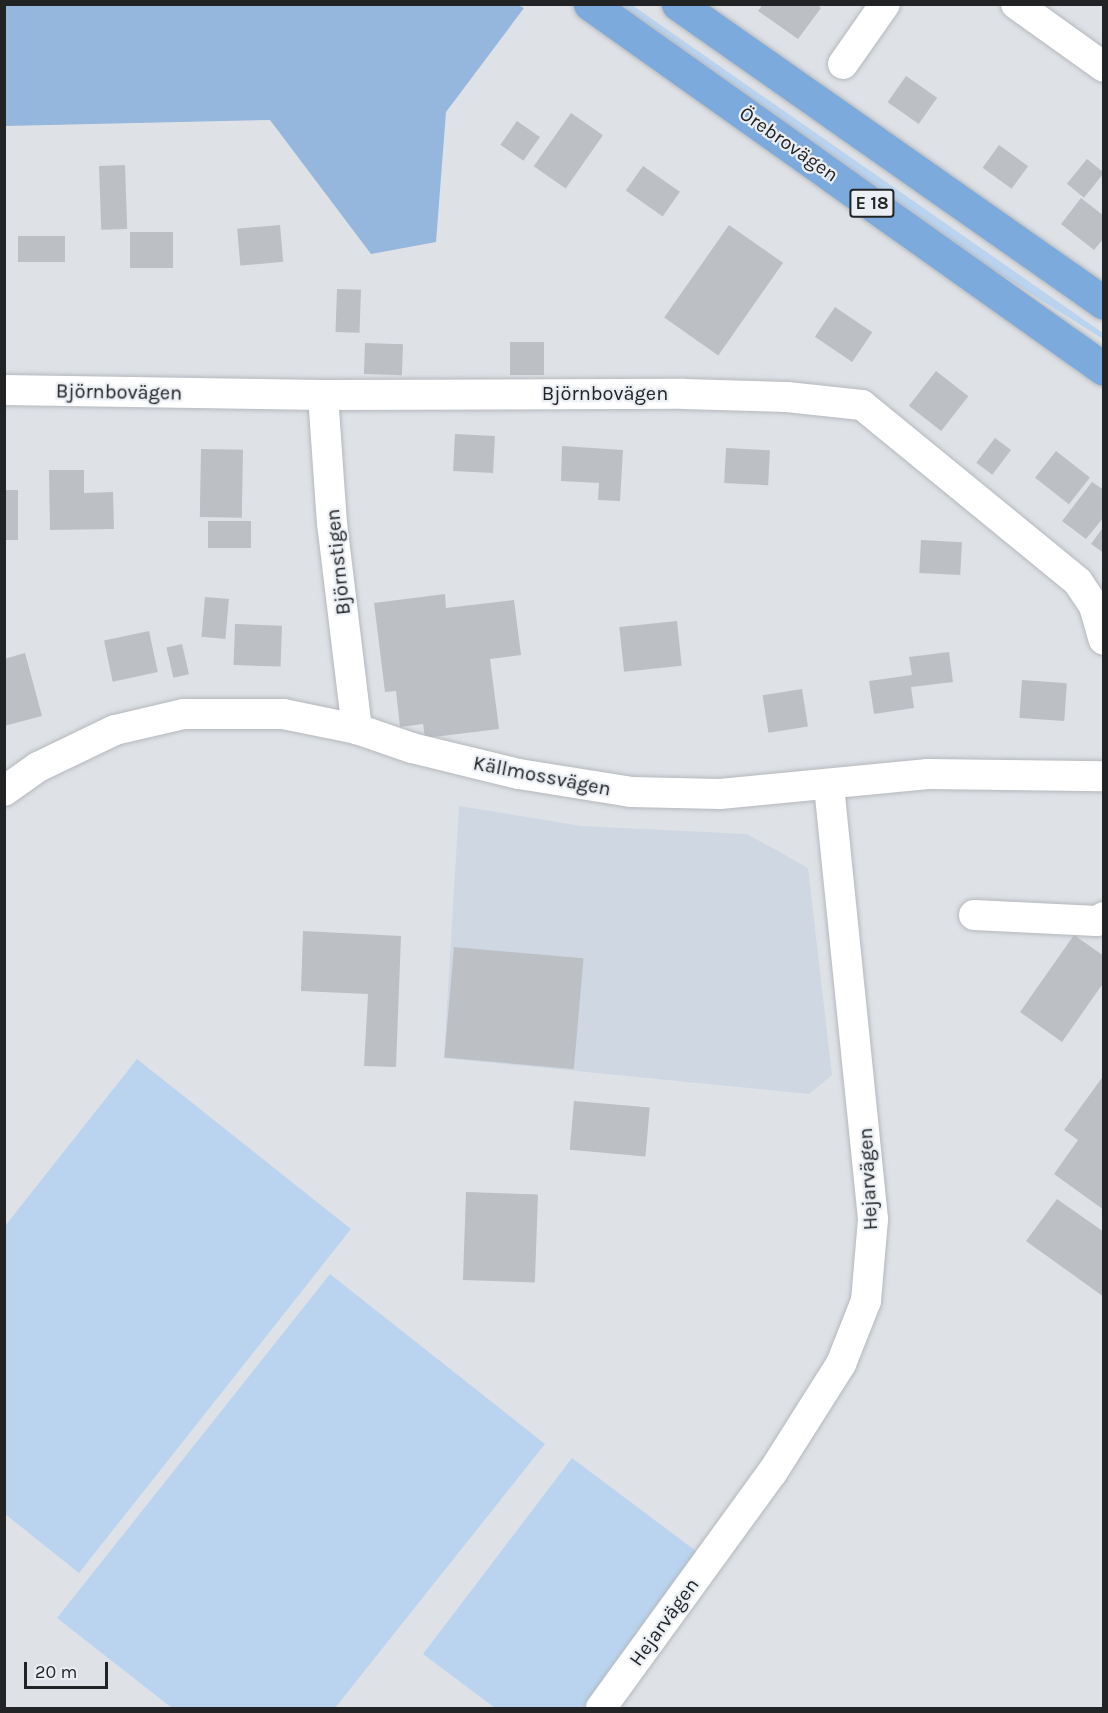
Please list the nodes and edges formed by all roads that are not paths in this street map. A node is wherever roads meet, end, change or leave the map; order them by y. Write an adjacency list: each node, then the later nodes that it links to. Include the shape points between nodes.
1 (590, 4): 8 (highway, Örebrovägen / E 18)
2 (678, 4): 7 (highway, E 18)
3 (885, 4): 5 (street)
4 (1016, 4): 6 (street)
5 (843, 64)
6 (1104, 67)
7 (1104, 303)
8 (1104, 369)
9 (4, 390): 10 (street, Björnbovägen)
10 (323, 395): 11 (street, Björnbovägen, via 662,393 787,397 862,405 1078,582 1094,606); 12 (street, Björnstigen, via 333,523)
11 (1104, 640)
12 (357, 729): 14 (street, Källmossvägen, via 412,748 519,774 631,792 720,794); 15 (street, Källmossvägen, via 283,714 184,714 115,730 38,767)
13 (1104, 776): 14 (street, Källmossvägen, via 928,774)
14 (830, 786): 18 (street, Hejarvägen, via 873,1219 866,1301 841,1364 772,1473)
15 (4, 791)
16 (974, 915): 17 (street, via 1097,921)
17 (1104, 917)
18 (601, 1708)

